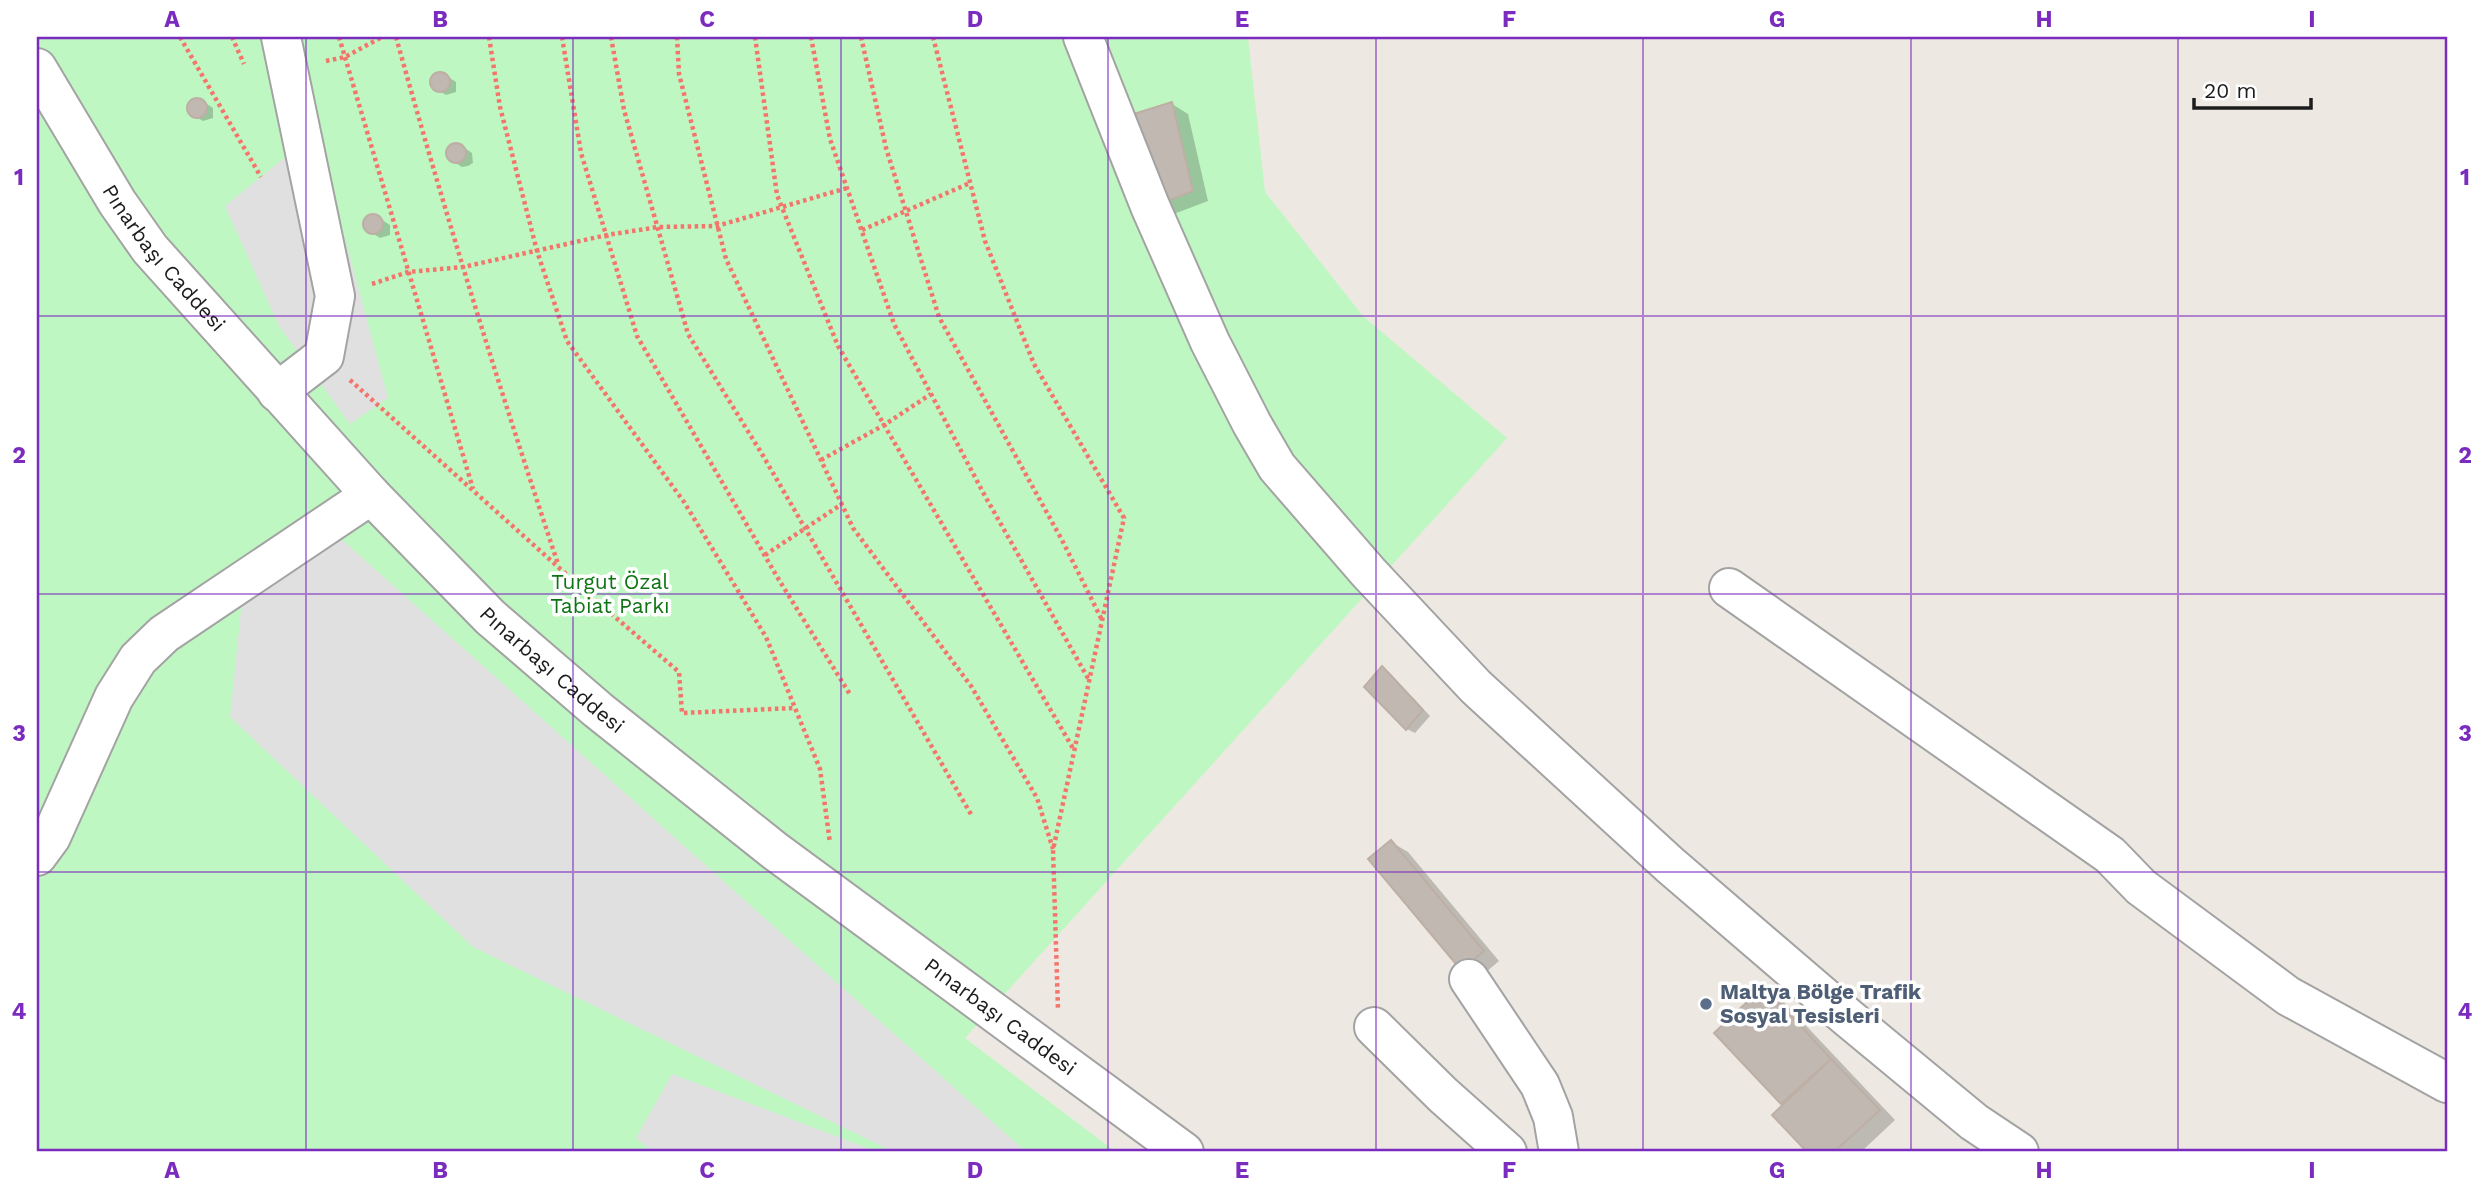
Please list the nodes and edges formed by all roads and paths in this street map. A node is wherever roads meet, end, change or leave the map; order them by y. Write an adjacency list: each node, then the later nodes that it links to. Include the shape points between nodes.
1 (180, 37): 17 (path)
2 (339, 37): 15 (path)
3 (382, 37): 15 (path)
4 (396, 37): 27 (path)
5 (489, 37): 26 (path, via 500,107)
6 (562, 37): 25 (path, via 581,153)
7 (611, 37): 23 (path, via 624,110)
8 (677, 37): 22 (path, via 679,74)
9 (755, 37): 20 (path, via 777,195)
10 (811, 37): 19 (path, via 830,139)
11 (861, 37): 21 (path)
12 (933, 37): 18 (path)
13 (1083, 37): 58 (street, via 1210,342 1277,467 1368,573 1476,687 1670,865 1974,1122)
14 (284, 53): 15 (path); 29 (street)
15 (345, 57): 28 (path)
16 (37, 68): 31 (street, Pınarbaşı Caddesi, via 150,250)
17 (261, 177)
18 (970, 183): 21 (path); 42 (path, via 985,241 1034,363 1124,518)
19 (847, 188): 20 (path); 24 (path)
20 (783, 208): 22 (path); 33 (path, via 838,346)
21 (905, 211): 24 (path); 42 (path, via 939,317)
22 (717, 226): 23 (path); 34 (path, via 726,259)
23 (658, 227): 25 (path); 38 (path, via 688,334)
24 (862, 230): 32 (path, via 894,324)
25 (607, 235): 26 (path); 39 (path, via 637,336)
26 (537, 251): 27 (path); 45 (path, via 567,341 684,502 766,637)
27 (463, 267): 28 (path); 40 (path)
28 (408, 272): 29 (path); 35 (path)
29 (335, 296): 30 (street)
30 (324, 356): 31 (street); 35 (path)
31 (277, 392): 36 (street, Pınarbaşı Caddesi)
32 (931, 394): 33 (path); 43 (path)
33 (884, 425): 34 (path); 46 (path)
34 (821, 460): 37 (path)
35 (474, 492): 40 (path)
36 (370, 495): 49 (street, via 164,634 138,659 114,697 51,836); 50 (street, Pınarbaşı Caddesi, via 543,664)
37 (842, 504): 38 (path); 48 (path, via 853,528 971,686 1037,798)
38 (805, 529): 39 (path); 47 (path)
39 (765, 555): 44 (path)
40 (559, 568): 45 (path, via 679,672 682,713)
41 (1729, 588): 54 (street, via 2110,855 2141,887 2288,996)
42 (1102, 621): 43 (path)
43 (1089, 681): 46 (path)
44 (851, 696)
45 (794, 708): 50 (path, via 820,769)
46 (1074, 751): 48 (path)
47 (972, 816)
48 (1053, 850): 53 (path)
49 (37, 856)
50 (836, 896): 53 (street, Pınarbaşı Caddesi)
51 (1469, 979): 57 (street, via 1540,1086 1553,1117)
52 (1374, 1027): 56 (street)
53 (1059, 1060): 55 (street, Pınarbaşı Caddesi)
54 (2447, 1083)
55 (1184, 1152)
56 (1507, 1152)
57 (1559, 1152)
58 (2019, 1152)

